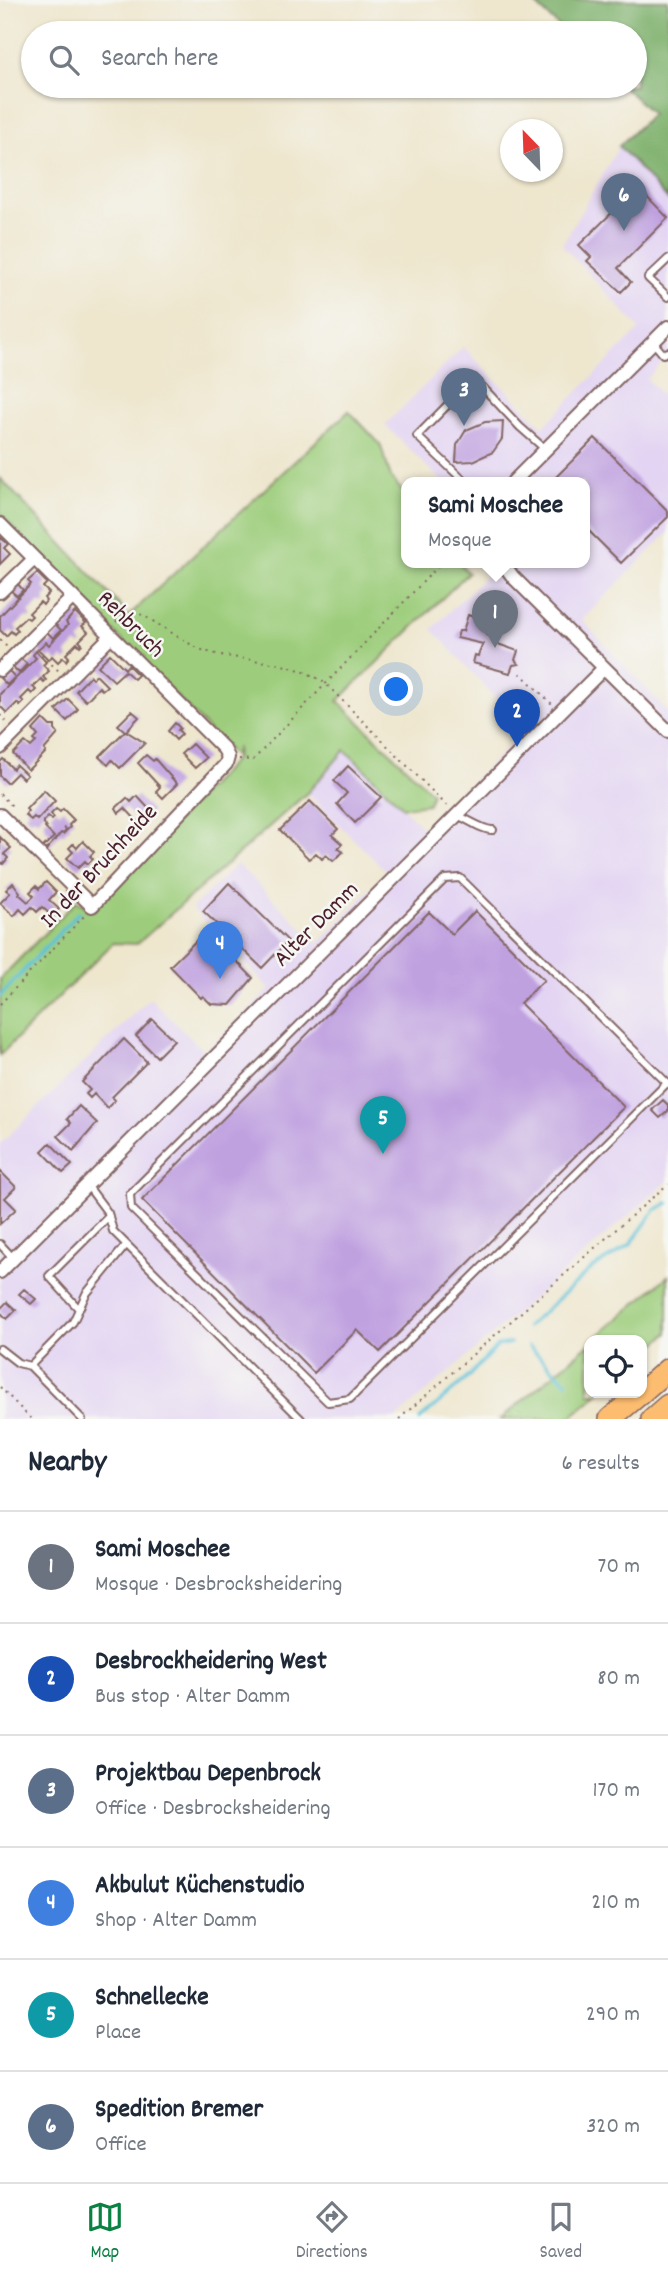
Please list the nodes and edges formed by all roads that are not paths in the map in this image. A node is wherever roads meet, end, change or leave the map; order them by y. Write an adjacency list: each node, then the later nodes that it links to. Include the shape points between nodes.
1 (668, 259): 2 (lane, via 648,278)
2 (668, 297)
3 (668, 327): 4 (street)
4 (653, 342): 5 (lane, via 663,354); 6 (street)
5 (668, 352)
6 (545, 449): 7 (lane, via 474,378 416,436); 8 (street)
7 (460, 477)
8 (518, 477)
9 (0, 524): 10 (street, Rehbruch)
10 (34, 559): 12 (street); 13 (street, Rehbruch)
11 (506, 568): 15 (street)
12 (0, 592)
13 (73, 597): 14 (street, Rehbruch); 16 (street)
14 (108, 633): 18 (street); 19 (street, Rehbruch)
15 (604, 668): 17 (street); 21 (street, Alter Damm)
16 (0, 670)
17 (668, 731)
18 (0, 748)
19 (228, 757): 20 (street, In der Bruchheide, via 92,906)
20 (0, 815)
21 (457, 815): 22 (lane); 24 (street, Alter Damm)
22 (493, 830)
23 (668, 1084): 23 (lane, via 460,878 445,879 130,1194 131,1208 328,1402 350,1399)
24 (87, 1185): 25 (lane); 28 (street, Alter Damm)
25 (109, 1216): 27 (lane, via 113,1231); 30 (lane, via 50,1276)
26 (0, 1244): 28 (lane)
27 (126, 1245): 30 (lane); 38 (lane)
28 (13, 1258): 29 (street, Alter Damm)
29 (0, 1272)
30 (79, 1308): 32 (lane, via 73,1322)
31 (0, 1349): 32 (lane)
32 (30, 1366): 37 (lane)
33 (668, 1369): 34 (highway)
34 (647, 1387)
35 (634, 1398): 39 (highway)
36 (668, 1405): 40 (highway)
37 (82, 1419)
38 (300, 1419)
39 (610, 1419)
40 (652, 1419)

